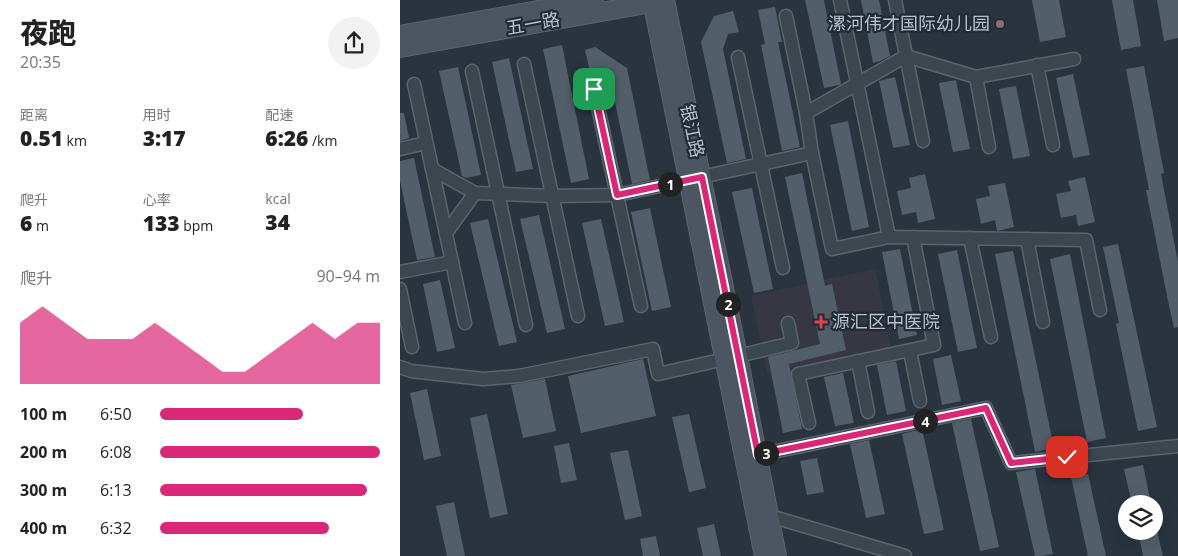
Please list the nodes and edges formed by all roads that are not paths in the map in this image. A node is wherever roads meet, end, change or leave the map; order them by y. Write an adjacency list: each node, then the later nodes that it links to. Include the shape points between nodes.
1 (594, 0): 6 (street, 五一路)
2 (840, 0): 16 (street)
3 (895, 0): 8 (street)
4 (660, 1): 7 (street, 五一路); 27 (street, 银江路)
5 (786, 16): 18 (street)
6 (400, 35)
7 (400, 48)
8 (906, 56): 14 (street); 16 (street); 19 (street)
9 (738, 57): 25 (street)
10 (1074, 59): 12 (street)
11 (524, 64): 31 (street)
12 (1037, 65): 14 (street); 21 (street)
13 (472, 71): 29 (street)
14 (976, 77): 22 (street)
15 (414, 84): 20 (street)
16 (857, 84): 18 (street); 33 (street)
17 (594, 89): 30 (street)
18 (806, 113): 24 (street)
19 (923, 141)
20 (426, 143): 23 (street); 26 (street)
21 (1053, 145)
22 (989, 147)
23 (400, 148)
24 (812, 153): 25 (street); 33 (street, via 832,249)
25 (760, 164): 27 (street); 38 (street)
26 (432, 169): 28 (street); 32 (street)
27 (695, 178): 30 (street); 51 (street, 银江路)
28 (475, 193): 29 (street); 32 (street)
29 (498, 194): 31 (street); 47 (street)
30 (617, 195): 31 (street); 41 (street)
31 (552, 196): 43 (street)
32 (446, 233): 37 (street)
33 (889, 237): 34 (street)
34 (913, 237): 35 (street); 50 (street, via 934,345)
35 (970, 238): 36 (street); 48 (street)
36 (1027, 239): 42 (street, via 1086,240); 44 (street)
37 (452, 262): 39 (street); 45 (street)
38 (783, 268)
39 (400, 272)
40 (400, 289): 49 (street)
41 (641, 306)
42 (1100, 310)
43 (578, 316)
44 (1043, 322)
45 (465, 323)
46 (788, 323): 51 (street, via 792,344)
47 (526, 325)
48 (991, 337)
49 (412, 347)
50 (910, 351): 52 (street); 54 (street)
51 (732, 357): 53 (street, via 658,374 654,349 519,376 483,379); 58 (street, 银江路)
52 (858, 362): 55 (street); 56 (street, via 798,374)
53 (400, 367)
54 (920, 401)
55 (868, 412)
56 (809, 423)
57 (1178, 446): 58 (street, via 1011,463 986,408)
58 (751, 456): 59 (street, 银江路); 60 (street, 银江路)
59 (770, 516): 61 (street, 银江路); 62 (street)
60 (764, 556)
61 (777, 556)
62 (905, 556)

